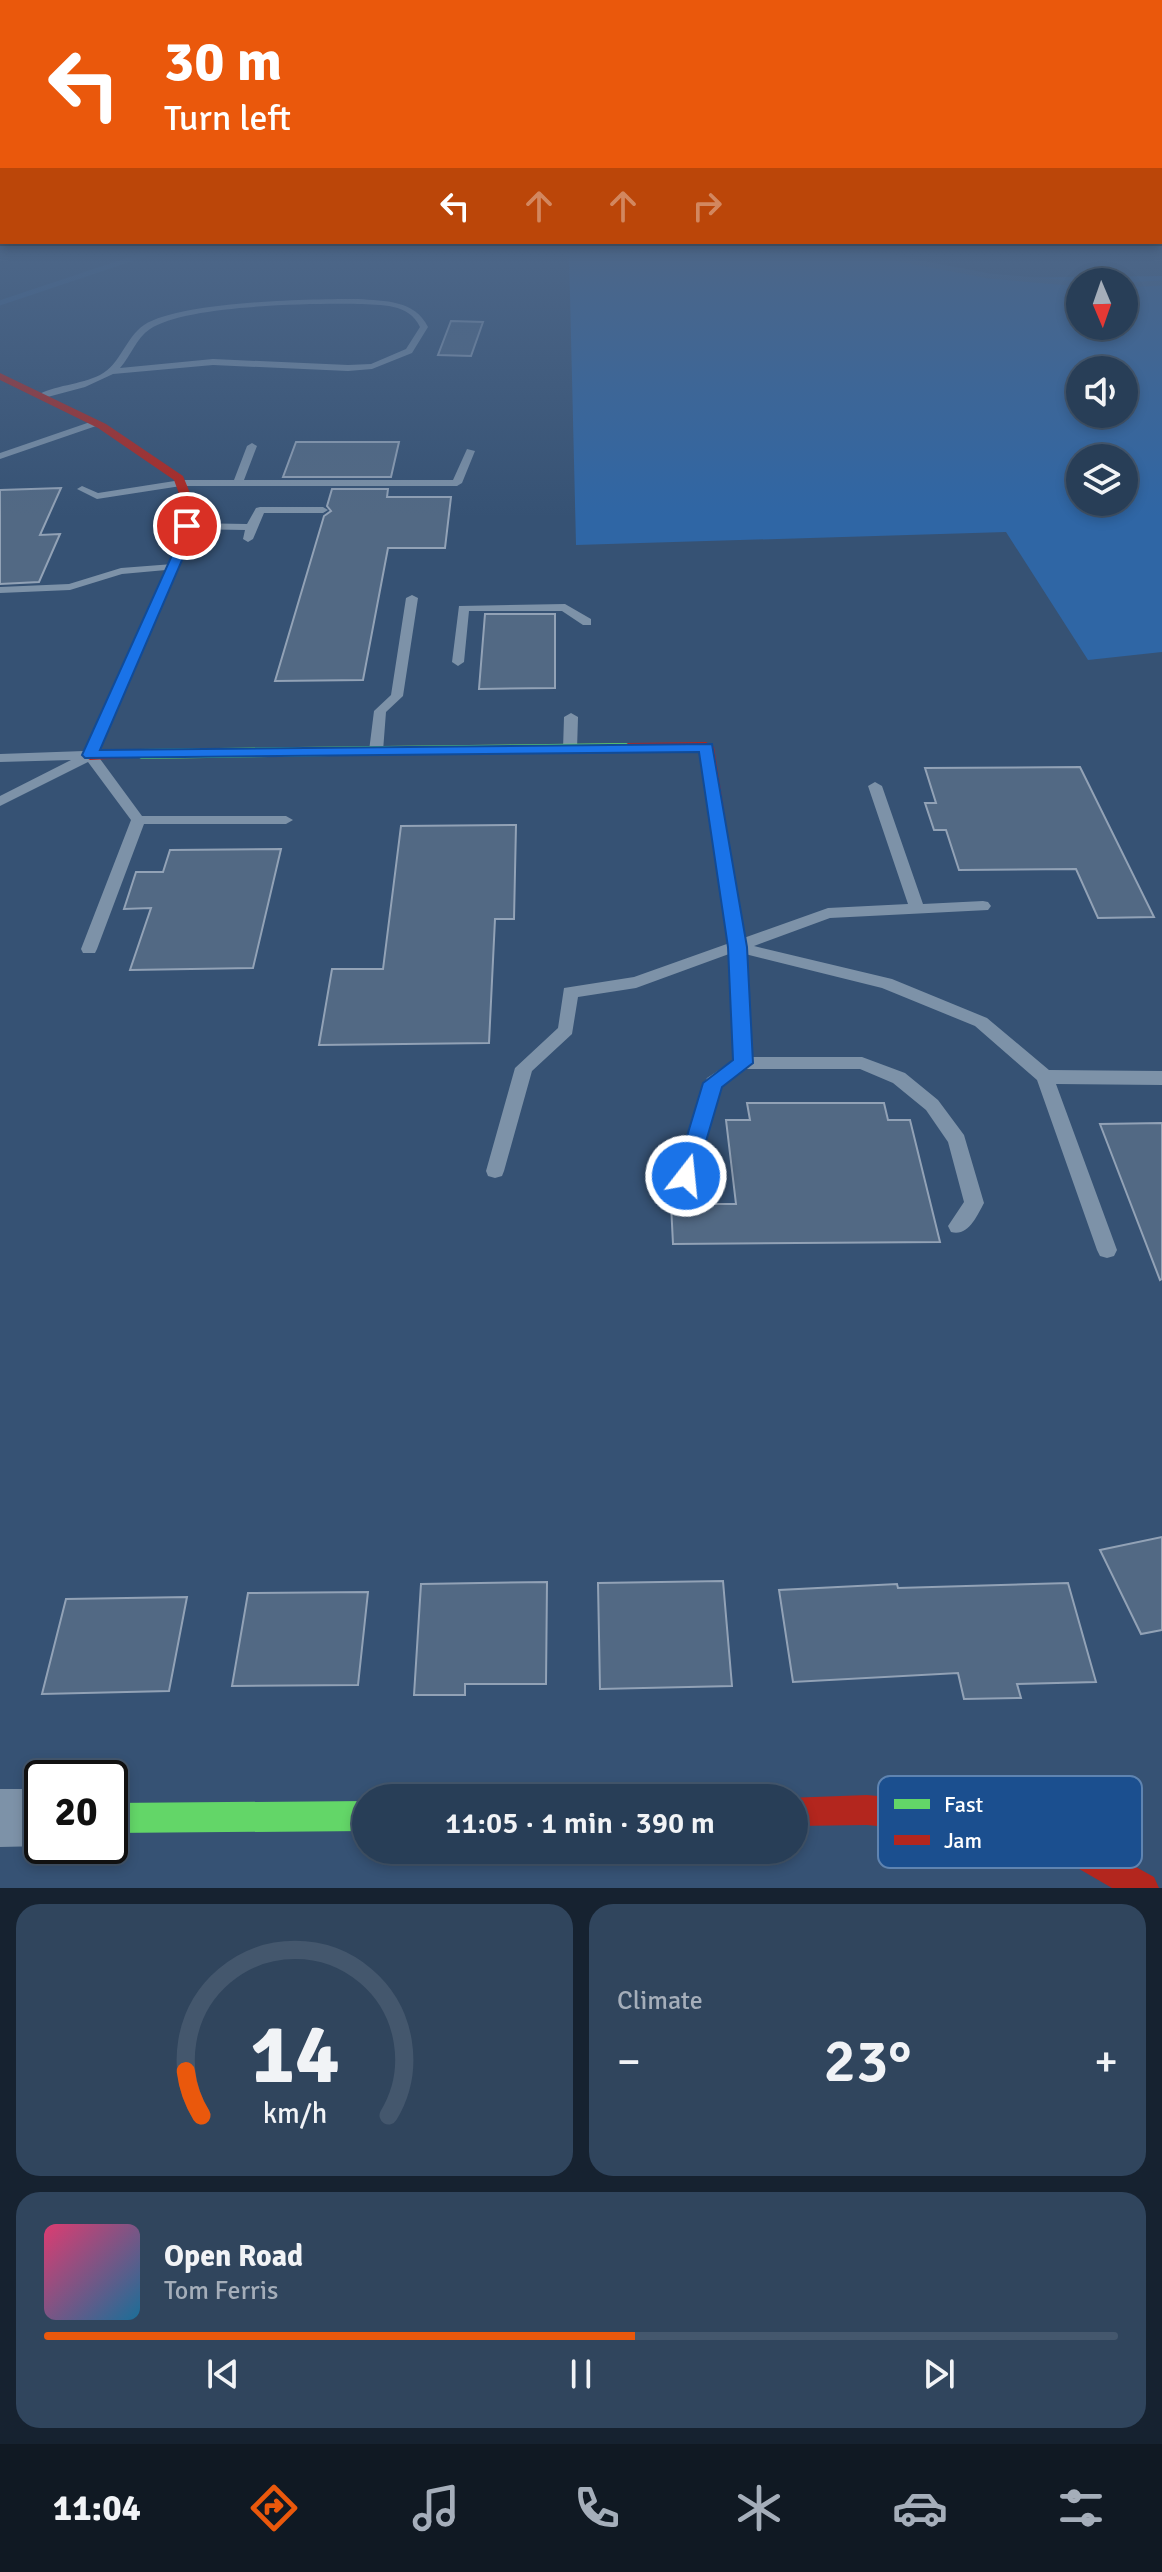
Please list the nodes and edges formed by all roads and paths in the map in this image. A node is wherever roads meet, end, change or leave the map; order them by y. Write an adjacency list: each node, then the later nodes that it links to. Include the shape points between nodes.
1 (134, 341): 3 (lane)
2 (415, 341): 3 (lane, via 409,351 372,366 213,362)
3 (110, 372): 5 (lane)
4 (0, 376): 5 (street)
5 (40, 396): 6 (street)
6 (96, 423): 9 (lane); 10 (street)
7 (252, 446): 11 (lane)
8 (470, 451): 11 (lane, via 457,483)
9 (0, 456)
10 (181, 483): 11 (lane); 12 (lane, via 97,496); 14 (street, via 191,510)
11 (238, 483)
12 (82, 489)
13 (323, 510): 15 (lane, via 260,510)
14 (187, 526): 15 (lane); 17 (street)
15 (251, 527): 16 (lane)
16 (248, 539)
17 (173, 567): 18 (lane, via 121,571 70,587); 25 (street)
18 (0, 590)
19 (412, 598): 24 (lane, via 397,696 380,711)
20 (587, 622): 21 (lane, via 565,607 463,608)
21 (458, 662)
22 (571, 717): 23 (lane)
23 (570, 749): 24 (street); 33 (street, via 706,747)
24 (376, 751): 25 (street)
25 (90, 755): 26 (lane); 28 (lane); 29 (lane)
26 (0, 758)
27 (875, 786): 32 (lane)
28 (0, 802)
29 (138, 820): 30 (lane); 34 (lane)
30 (286, 820)
31 (983, 906): 32 (lane)
32 (917, 908): 33 (lane, via 828,913)
33 (737, 947): 35 (lane); 36 (lane, via 886,983 981,1022); 38 (lane, via 636,982 570,992 566,1030 524,1068)
34 (89, 949)
35 (743, 1063): 39 (lane, via 713,1083); 40 (lane, via 862,1063 899,1078 932,1105 957,1140 974,1203)
36 (1045, 1077): 37 (lane); 41 (lane)
37 (1162, 1078)
38 (495, 1171)
39 (686, 1176)
40 (958, 1226)
41 (1107, 1250)
42 (808, 1811): 43 (street)
43 (878, 1811)
44 (352, 1816): 47 (street)
45 (0, 1818): 46 (street)
46 (24, 1818)
47 (128, 1818)
48 (1108, 1868): 49 (street)
49 (1143, 1888)

